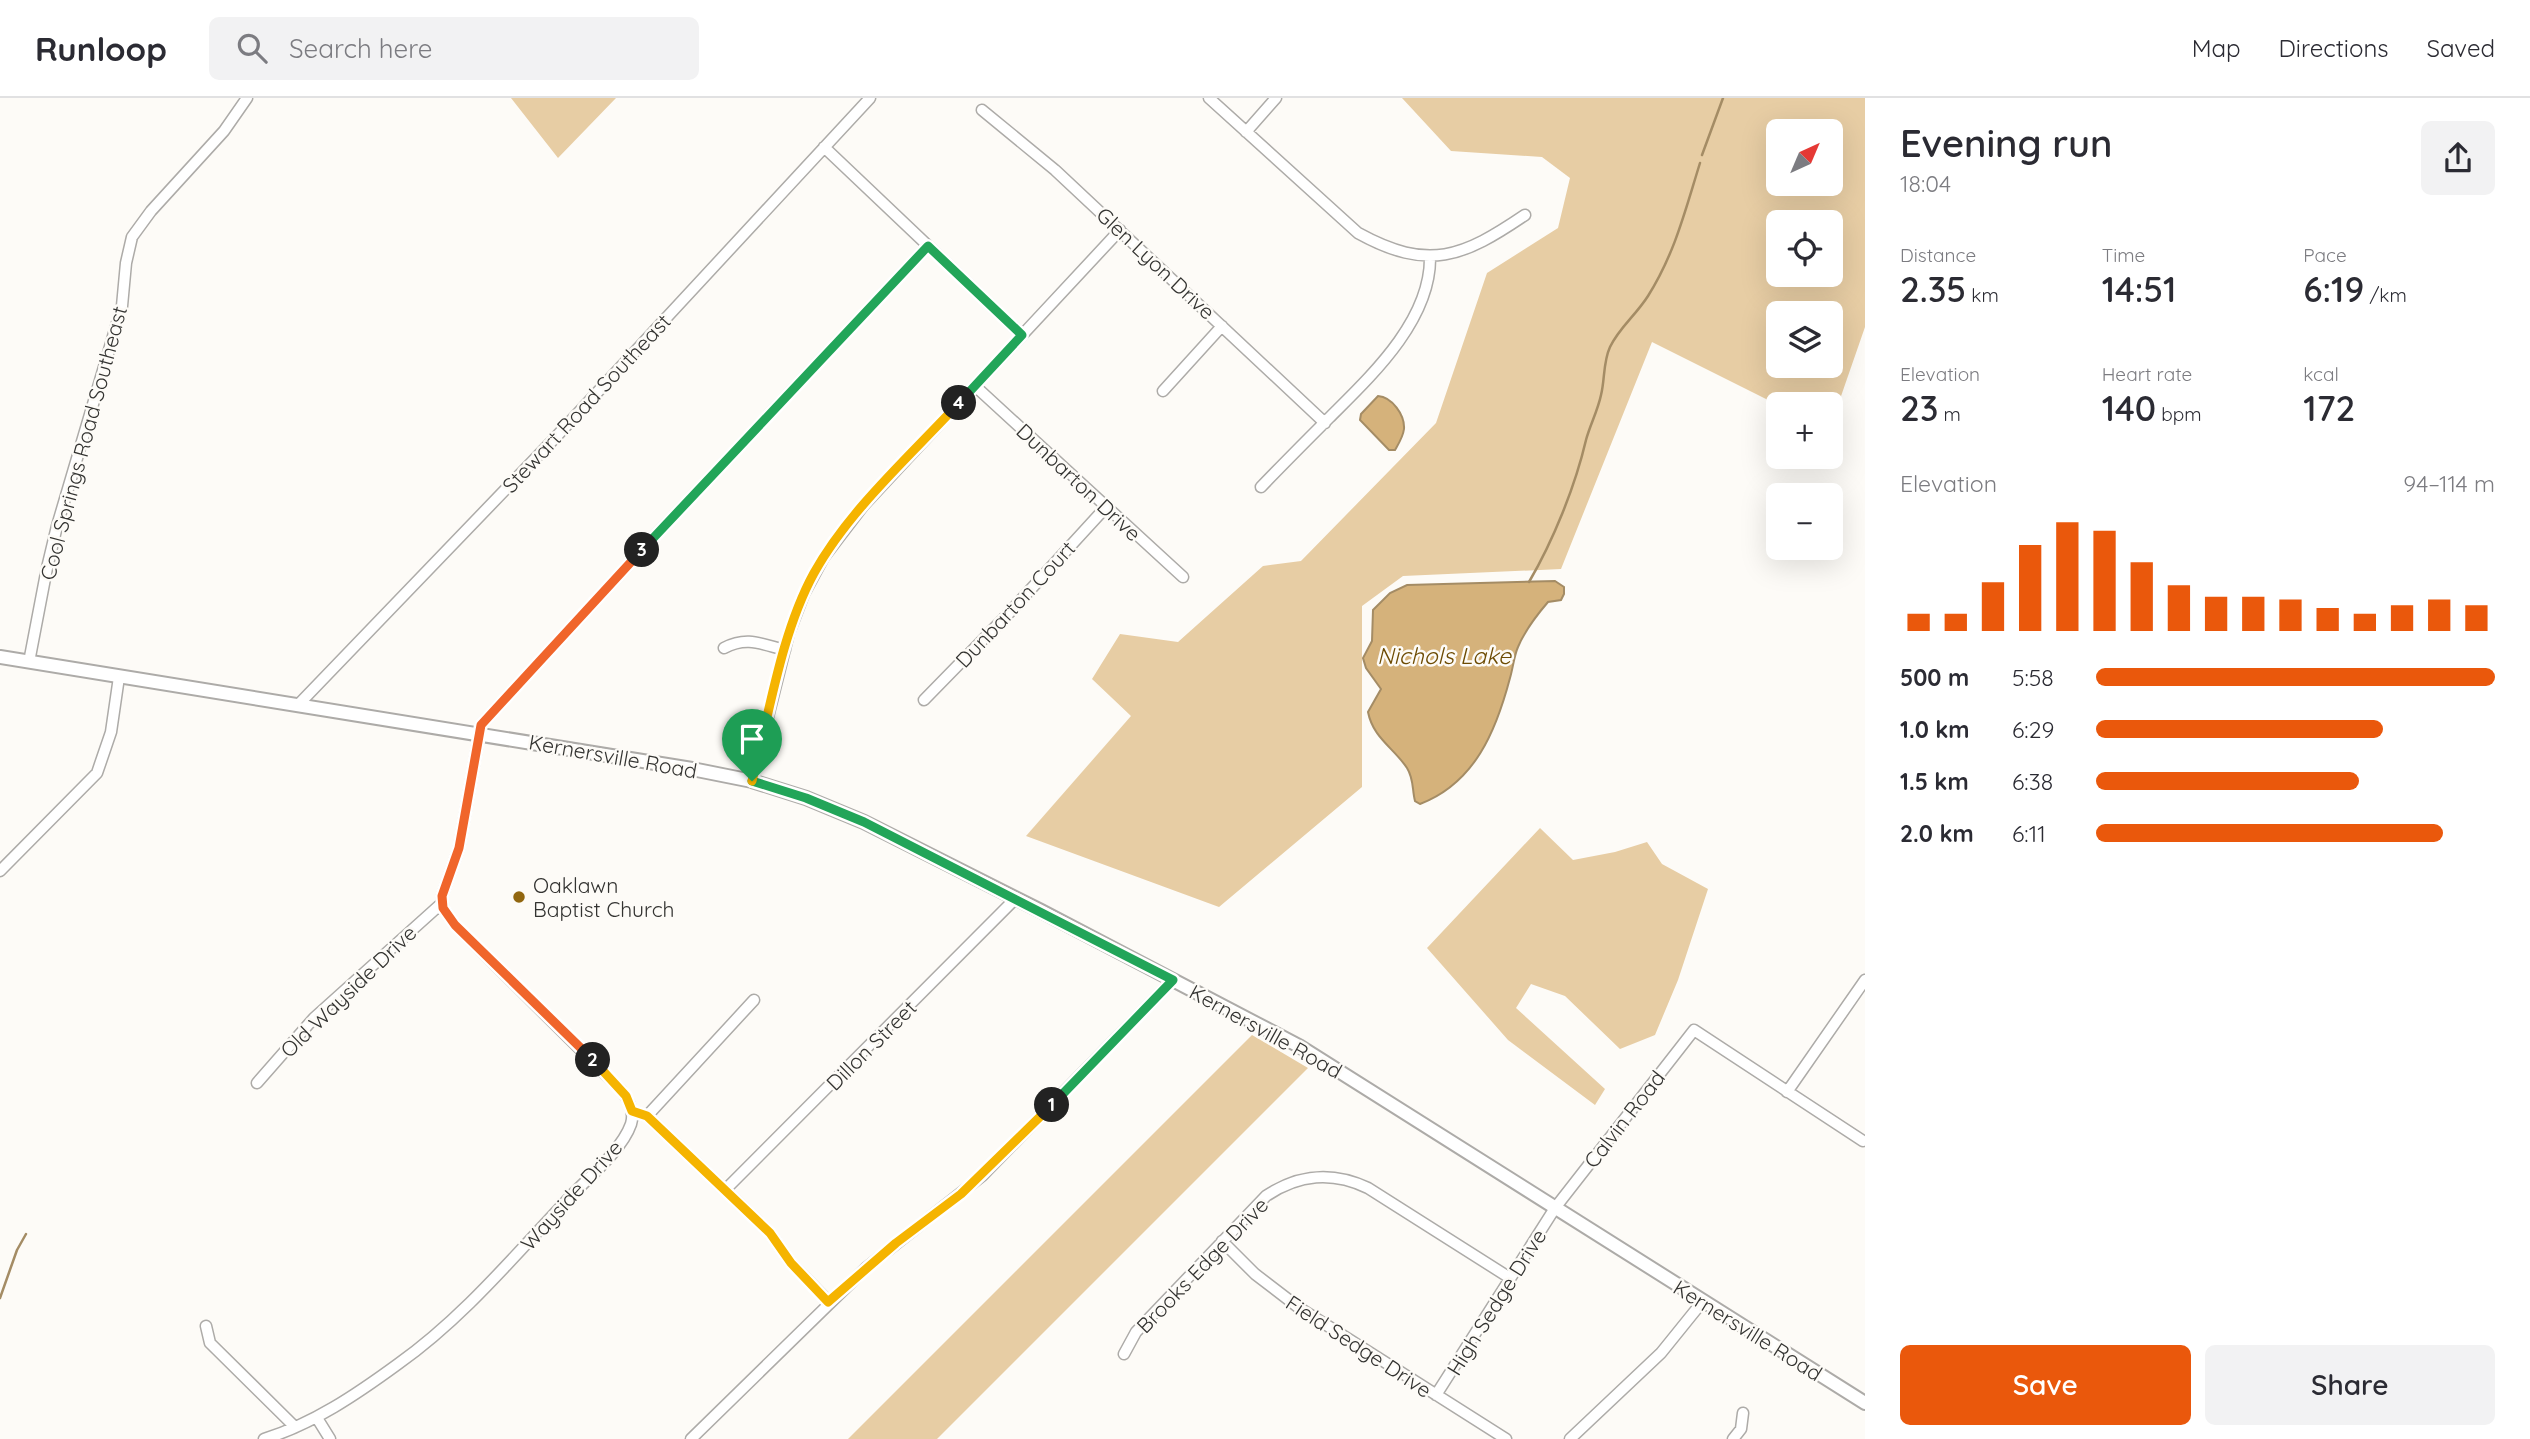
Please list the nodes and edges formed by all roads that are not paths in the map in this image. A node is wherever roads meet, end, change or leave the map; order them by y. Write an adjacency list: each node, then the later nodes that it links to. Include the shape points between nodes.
1 (247, 98): 23 (street, Cool Springs Road Southeast, via 132,237 122,306 57,526)
2 (870, 98): 7 (street, Stewart Road Southeast)
3 (1209, 98): 6 (street)
4 (1276, 98): 6 (street)
5 (982, 110): 9 (street, Glen Lyon Drive)
6 (1246, 132): 11 (street, via 1359,233 1384,247)
7 (824, 148): 10 (street); 26 (street, Stewart Road Southeast)
8 (1525, 215): 11 (street, via 1486,242)
9 (1120, 230): 12 (street, Glen Lyon Drive); 13 (street)
10 (928, 246): 13 (street); 27 (street, via 481,725)
11 (1430, 257): 16 (street, via 1423,294 1405,331 1379,368)
12 (1222, 326): 15 (street); 16 (street, Glen Lyon Drive)
13 (1022, 335): 14 (street)
14 (975, 386): 18 (street, Dunbarton Drive); 21 (street, via 836,539 804,594)
15 (1163, 391)
16 (1325, 423): 17 (street)
17 (1261, 487)
18 (1106, 507): 19 (street, Dunbarton Drive); 25 (street, Dunbarton Court)
19 (1183, 577)
20 (724, 648): 21 (street, via 747,640)
21 (785, 650): 28 (street)
22 (0, 657): 23 (main road, Kernersville Road)
23 (29, 662): 24 (main road, Kernersville Road)
24 (119, 677): 26 (main road, Kernersville Road); 29 (street, via 111,732 97,773)
25 (924, 700)
26 (298, 705): 27 (main road, Kernersville Road)
27 (480, 733): 28 (main road, Kernersville Road); 31 (street, via 459,848)
28 (752, 781): 30 (main road, Kernersville Road, via 858,819)
29 (0, 872)
30 (1016, 898): 32 (main road, Kernersville Road); 40 (street, Dillon Street)
31 (442, 903): 35 (street, Old Wayside Drive, via 314,1018); 37 (street, via 455,925 615,1082)
32 (1173, 980): 41 (main road, Kernersville Road, via 1299,1046); 45 (street, via 982,1176)
33 (1865, 980): 36 (street)
34 (754, 1000): 38 (street)
35 (257, 1083)
36 (1787, 1091): 39 (street); 41 (street, Calvin Road, via 1693,1030)
37 (632, 1111): 38 (street); 51 (street, Wayside Drive, via 628,1131 614,1150 458,1315 398,1364)
38 (647, 1116): 40 (street)
39 (1863, 1140)
40 (725, 1190): 45 (street, via 770,1233)
41 (1555, 1209): 43 (street, High Sedge Drive); 44 (main road, Kernersville Road)
42 (1222, 1241): 43 (street, Brooks Edge Drive, via 1279,1188 1304,1178 1344,1178 1368,1188); 47 (street, Brooks Edge Drive, via 1136,1332); 48 (street, Field Sedge Drive, via 1276,1292)
43 (1510, 1278): 48 (street, High Sedge Drive)
44 (1703, 1301): 49 (main road, Kernersville Road); 57 (street, via 1661,1353)
45 (828, 1302): 55 (street)
46 (206, 1326): 52 (street, via 210,1343)
47 (1124, 1354)
48 (1436, 1395): 56 (street, Field Sedge Drive)
49 (1865, 1403)
50 (1743, 1413): 58 (street, via 1741,1429)
51 (317, 1418): 52 (street, Wayside Drive); 54 (street)
52 (295, 1427): 53 (street, Wayside Drive)
53 (264, 1439)
54 (330, 1439)
55 (691, 1439)
56 (1506, 1439)
57 (1570, 1439)
58 (1733, 1439)

